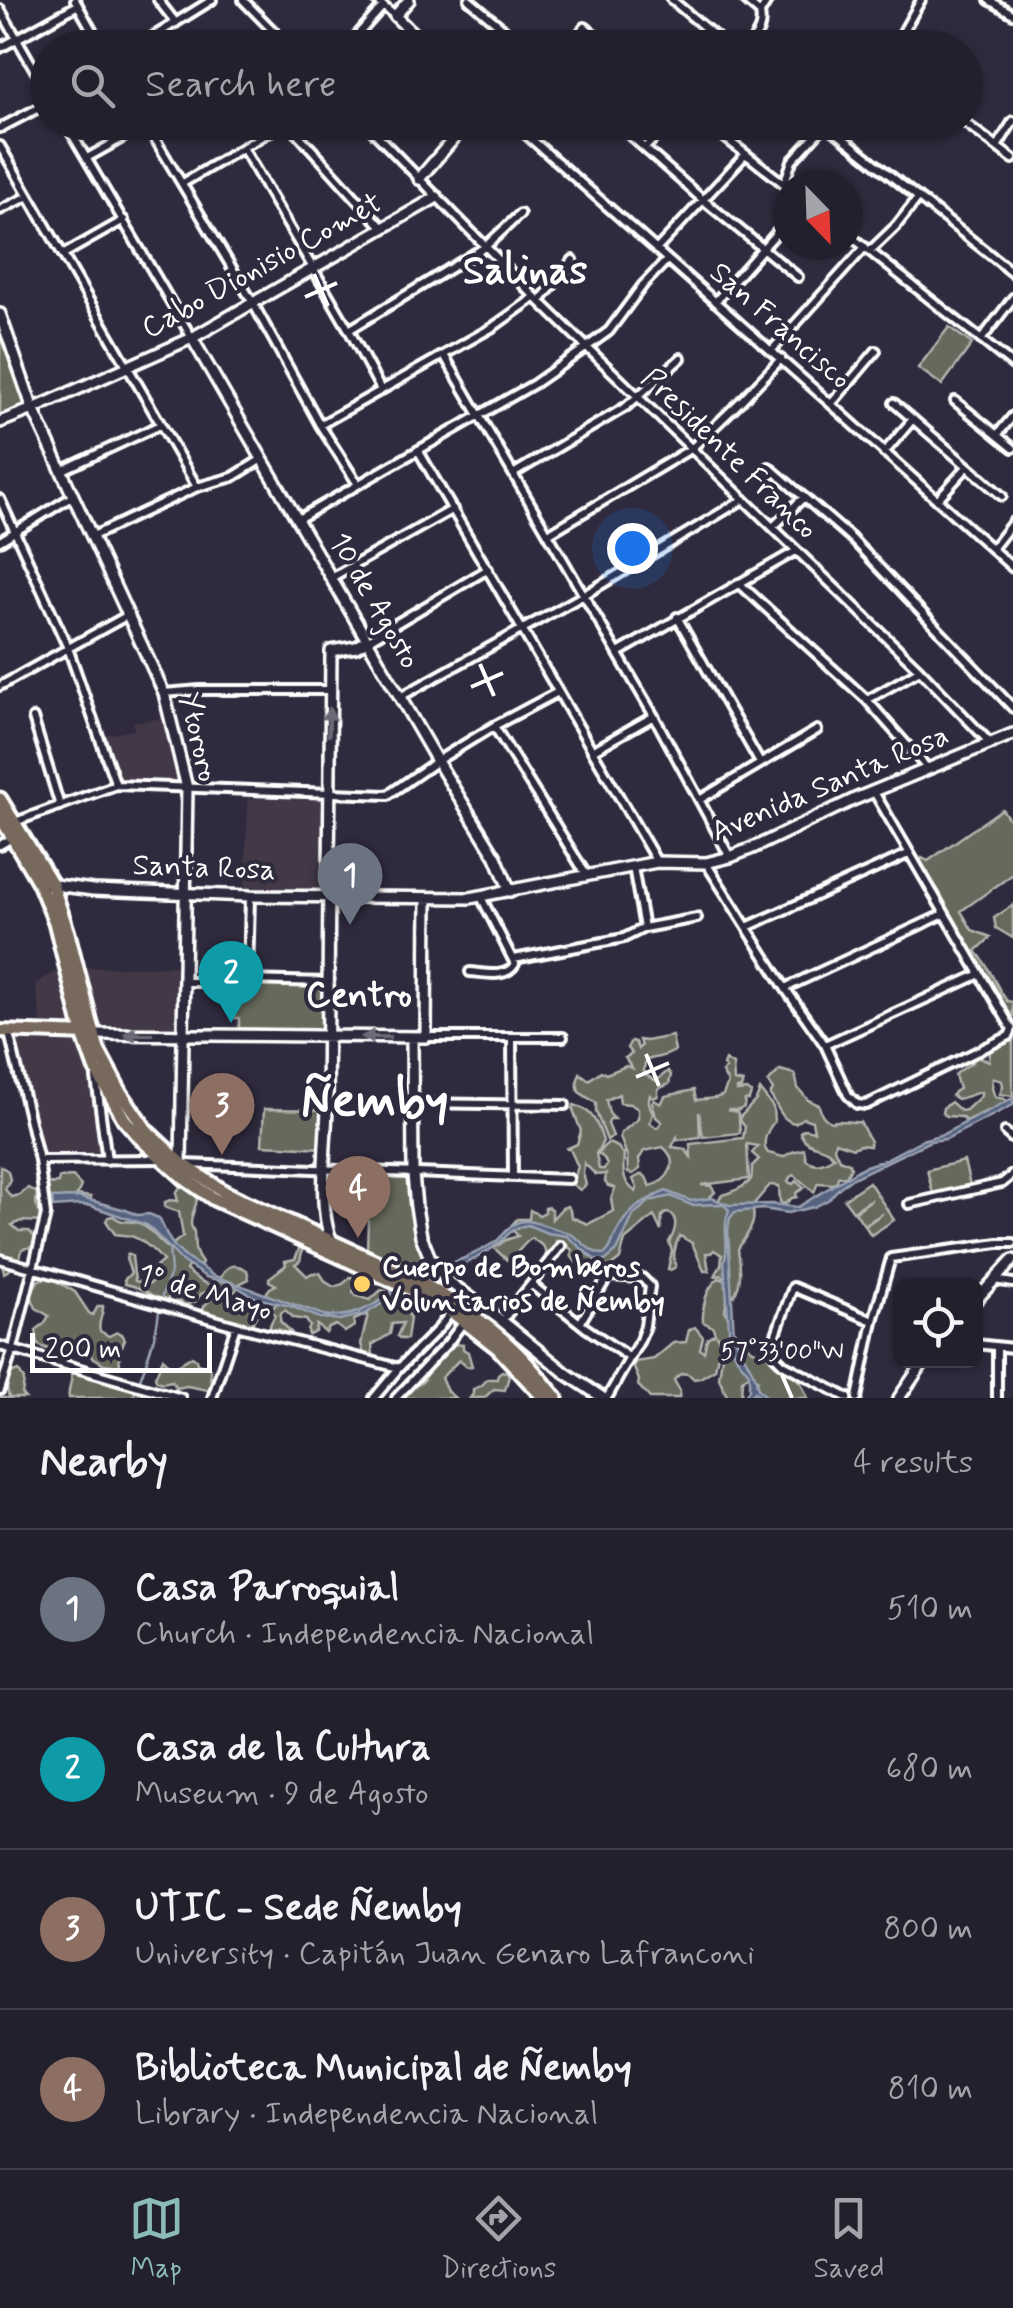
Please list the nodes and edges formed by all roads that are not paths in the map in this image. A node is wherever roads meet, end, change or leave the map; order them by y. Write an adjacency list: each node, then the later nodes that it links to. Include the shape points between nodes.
1 (158, 0): 19 (street)
2 (212, 0): 19 (street)
3 (242, 0): 24 (street)
4 (376, 0): 14 (street)
5 (409, 0): 18 (street)
6 (469, 0): 27 (street)
7 (672, 0): 28 (street)
8 (745, 0): 16 (street)
9 (768, 0): 16 (street)
10 (922, 0): 30 (street)
11 (989, 0): 13 (street)
12 (76, 3): 21 (street); 22 (street)
13 (1004, 4): 17 (street)
14 (383, 6): 18 (street); 25 (street)
15 (0, 9): 31 (street)
16 (760, 12): 29 (street)
17 (1013, 14)
18 (395, 16): 26 (street)
19 (176, 23): 23 (street)
20 (30, 30): 31 (street)
21 (30, 30)
22 (92, 30)
23 (165, 30)
24 (272, 30)
25 (362, 30)
26 (409, 30)
27 (505, 30)
28 (708, 30)
29 (760, 30)
30 (904, 30)
31 (17, 38): 32 (street); 33 (street)
32 (0, 48)
33 (30, 61)
34 (30, 112): 36 (street)
35 (1013, 122): 52 (street)
36 (0, 128)
37 (983, 136): 52 (street)
38 (76, 140): 56 (street)
39 (118, 140): 56 (street)
40 (157, 140): 61 (street)
41 (256, 140): 53 (street)
42 (303, 140): 69 (street)
43 (383, 140): 60 (street)
44 (452, 140): 60 (street)
45 (532, 140): 75 (street, San Francisco)
46 (636, 140): 54 (street)
47 (653, 140): 54 (street)
48 (727, 140): 55 (street)
49 (810, 140): 58 (street)
50 (846, 140): 64 (street)
51 (0, 146): 62 (street)
52 (997, 147): 57 (street)
53 (242, 148): 61 (street); 79 (street)
54 (646, 148): 65 (street)
55 (746, 155): 59 (street); 65 (street)
56 (87, 158): 68 (street)
57 (1013, 159)
58 (790, 170)
59 (773, 176)
60 (418, 179): 63 (street, Presidente Franco)
61 (183, 183): 85 (street)
62 (30, 196): 66 (street); 76 (street)
63 (436, 197): 69 (street, Cabo Dionisio Comet); 72 (street, Presidente Franco)
64 (918, 198): 74 (street); 80 (street)
65 (702, 199): 73 (street); 75 (street)
66 (0, 210)
67 (520, 214): 72 (street)
68 (124, 220): 76 (street); 88 (street)
69 (384, 228): 79 (street, Cabo Dionisio Comet)
70 (773, 236): 73 (street)
71 (863, 245): 74 (street)
72 (485, 247): 83 (street, Presidente Franco); 87 (street)
73 (762, 248): 81 (street); 84 (street)
74 (868, 249): 89 (street); 91 (street)
75 (656, 250): 78 (street, San Francisco)
76 (64, 254): 97 (street)
77 (573, 260): 83 (street)
78 (667, 260): 84 (street, San Francisco); 90 (street)
79 (313, 269): 85 (street, Cabo Dionisio Comet); 87 (street)
80 (1013, 273)
81 (798, 277)
82 (1013, 298): 89 (street)
83 (537, 299): 90 (street, Presidente Franco); 93 (street)
84 (714, 302): 91 (street, San Francisco)
85 (253, 303): 88 (street, Cabo Dionisio Comet); 108 (street)
86 (0, 314): 103 (street, Ytororo)
87 (349, 330): 98 (street)
88 (192, 338): 97 (street, Cabo Dionisio Comet); 115 (street, 10 de Agosto)
89 (981, 340): 96 (street)
90 (587, 347): 99 (street, Presidente Franco); 104 (street)
91 (771, 351): 95 (street, San Francisco)
92 (876, 351): 102 (street)
93 (444, 355): 98 (street); 104 (street)
94 (681, 358): 99 (street)
95 (781, 359): 102 (street, San Francisco); 111 (street)
96 (1013, 365)
97 (126, 366): 103 (street, Cabo Dionisio Comet); 109 (street)
98 (381, 390): 108 (street)
99 (638, 397): 111 (street, Presidente Franco); 119 (street)
100 (954, 401): 110 (street)
101 (894, 403): 106 (street)
102 (831, 404): 114 (street, San Francisco)
103 (33, 409): 107 (street, Cabo Dionisio Comet); 118 (street, Ytororo)
104 (478, 415): 113 (street); 119 (street)
105 (1013, 416): 110 (street)
106 (913, 418): 114 (street); 117 (street)
107 (0, 422)
108 (320, 424): 120 (street)
109 (160, 425): 118 (street); 121 (street)
110 (997, 435): 112 (street)
111 (692, 448): 125 (street, Presidente Franco); 133 (street)
112 (1013, 448)
113 (418, 450): 120 (street); 128 (street)
114 (884, 452): 127 (street, San Francisco)
115 (262, 460): 121 (street); 129 (street, 10 de Agosto)
116 (769, 467): 124 (street)
117 (967, 467): 123 (street); 127 (street)
118 (63, 470): 122 (street, Ytororo)
119 (513, 474): 133 (street)
120 (358, 484): 129 (street)
121 (197, 487): 134 (street)
122 (74, 495): 132 (street); 134 (street, Ytororo)
123 (1002, 496)
124 (804, 497): 131 (street); 156 (street)
125 (744, 499): 131 (street, Presidente Franco); 142 (street)
126 (0, 500): 132 (street)
127 (937, 500): 136 (street, San Francisco)
128 (453, 509): 139 (street); 140 (street)
129 (298, 518): 140 (street, 10 de Agosto)
130 (1013, 522): 136 (street)
131 (774, 526): 137 (street, Presidente Franco)
132 (15, 532): 135 (street); 147 (street)
133 (548, 534): 142 (street)
134 (93, 536): 143 (street, Ytororo)
135 (0, 541)
136 (992, 550): 138 (street, San Francisco)
137 (796, 551): 141 (street); 149 (street, Presidente Franco)
138 (1013, 568)
139 (488, 570): 145 (street); 146 (street)
140 (331, 578): 146 (street, 10 de Agosto)
141 (739, 583): 144 (street); 155 (street)
142 (584, 595): 145 (street); 148 (street)
143 (129, 615): 147 (street); 153 (street, Ytororo)
144 (678, 618): 148 (street); 165 (street)
145 (521, 630): 152 (street); 154 (street)
146 (367, 642): 151 (street, via 331,651); 154 (street, 10 de Agosto)
147 (68, 648): 150 (street); 167 (street)
148 (618, 653): 157 (street)
149 (920, 670): 155 (street); 162 (street, Presidente Franco)
150 (0, 686)
151 (330, 690): 153 (street); 170 (street, one-way to 151)
152 (558, 692): 159 (street); 163 (street)
153 (164, 693): 168 (street, Ytororo)
154 (400, 698): 164 (street, 10 de Agosto)
155 (868, 700): 166 (street)
156 (1013, 708)
157 (654, 716): 163 (street); 172 (street)
158 (33, 718): 173 (street)
159 (494, 726): 164 (street); 183 (street)
160 (817, 730): 165 (street)
161 (1013, 734): 162 (street, Avenida Santa Rosa)
162 (990, 744): 166 (street, Avenida Santa Rosa)
163 (592, 751): 180 (street)
164 (437, 761): 170 (street, via 388,795); 185 (street, 10 de Agosto)
165 (760, 762): 172 (street)
166 (929, 770): 169 (street, Avenida Santa Rosa)
167 (116, 785): 168 (street); 173 (street)
168 (188, 788): 170 (street); 186 (street, Ytororo)
169 (873, 791): 178 (street); 179 (street, Avenida Santa Rosa)
170 (328, 794): 188 (street)
171 (0, 799): 175 (highway)
172 (700, 799): 179 (street)
173 (60, 806): 175 (street)
174 (0, 816): 176 (highway)
175 (14, 822): 184 (highway)
176 (13, 838): 177 (street); 184 (highway)
177 (0, 845)
178 (908, 854): 191 (street); 193 (street)
179 (730, 857): 181 (street, Avenida Santa Rosa)
180 (657, 862): 181 (street, Avenida Santa Rosa); 182 (street, Avenida Santa Rosa)
181 (706, 863): 193 (street)
182 (633, 867): 183 (street, Avenida Santa Rosa); 194 (street)
183 (587, 876): 185 (street, Avenida Santa Rosa)
184 (46, 884): 186 (street, Santa Rosa); 203 (highway, via 68,934)
185 (510, 891): 189 (street, Avenida Santa Rosa)
186 (186, 893): 187 (street, Santa Rosa); 199 (street, Ytororo)
187 (250, 896): 188 (street, Santa Rosa); 198 (street)
188 (328, 896): 190 (street, Santa Rosa); 200 (street)
189 (481, 897): 190 (street, Avenida Santa Rosa); 195 (street)
190 (427, 898): 207 (street)
191 (944, 914): 197 (street); 201 (street)
192 (697, 918): 194 (street)
193 (747, 927): 201 (street)
194 (644, 928): 195 (street, via 624,938)
195 (514, 959): 196 (street, via 504,974)
196 (470, 972)
197 (980, 974): 210 (street); 210 (street, via 1010,1024 1009,1036 882,1098 857,1104)
198 (247, 978): 199 (street); 200 (street)
199 (185, 982): 204 (street, Ytororo)
200 (328, 982): 205 (street)
201 (785, 988): 210 (street)
202 (4, 1031): 203 (main road); 218 (street)
203 (88, 1034): 204 (street, one-way to 203); 211 (highway); 220 (highway, via 132,1112)
204 (184, 1034): 205 (street); 220 (street, Ytororo)
205 (326, 1037): 206 (street, one-way to 205); 221 (street)
206 (412, 1037): 207 (street); 212 (street)
207 (426, 1037): 208 (street)
208 (512, 1037): 209 (street); 213 (street)
209 (563, 1037)
210 (825, 1044)
211 (94, 1067): 217 (highway, via 124,1119); 219 (street)
212 (412, 1103): 213 (street); 222 (street)
213 (512, 1105): 214 (street); 224 (street)
214 (565, 1105)
215 (1006, 1132): 216 (street)
216 (1013, 1139)
217 (162, 1159): 219 (street); 233 (highway, via 214,1199)
218 (39, 1160): 219 (street); 232 (street, via 46,1216)
219 (107, 1160)
220 (182, 1164): 221 (street); 227 (highway, via 226,1193)
221 (324, 1170): 222 (street); 227 (street)
222 (413, 1174): 224 (street); 240 (street, via 430,1258 445,1279)
223 (1013, 1174): 226 (street, via 1002,1183)
224 (513, 1177): 225 (street)
225 (569, 1179)
226 (909, 1204)
227 (333, 1242): 233 (highway)
228 (1013, 1243): 241 (street, via 891,1258)
229 (561, 1246): 236 (street)
230 (0, 1259): 232 (street, 1º de Mayo)
231 (1013, 1260): 234 (street)
232 (34, 1268): 244 (street, 1º de Mayo); 249 (street)
233 (384, 1272): 237 (highway)
234 (994, 1280): 235 (street); 238 (street)
235 (1013, 1283)
236 (532, 1284): 240 (street); 242 (street)
237 (418, 1286): 239 (highway); 259 (highway, via 494,1331)
238 (983, 1292)
239 (450, 1315): 243 (highway); 251 (street)
240 (502, 1320): 260 (street)
241 (873, 1320): 261 (street, via 793,1287 771,1348 783,1364); 262 (street)
242 (580, 1323): 250 (street); 250 (street, via 608,1276 642,1278 650,1286 645,1326)
243 (462, 1324): 257 (street); 258 (highway, via 498,1348)
244 (236, 1326): 251 (street, 1º de Mayo); 255 (street)
245 (983, 1345): 247 (street)
246 (0, 1346): 249 (street)
247 (996, 1347): 248 (street); 264 (street)
248 (1013, 1348)
249 (13, 1349): 253 (street); 254 (street)
250 (630, 1358): 260 (street)
251 (399, 1368): 256 (street)
252 (920, 1368): 263 (street)
253 (0, 1390)
254 (181, 1398)
255 (212, 1398)
256 (374, 1398)
257 (396, 1398)
258 (544, 1398)
259 (556, 1398)
260 (605, 1398)
261 (848, 1398)
262 (857, 1398)
263 (899, 1398)
264 (997, 1398)

